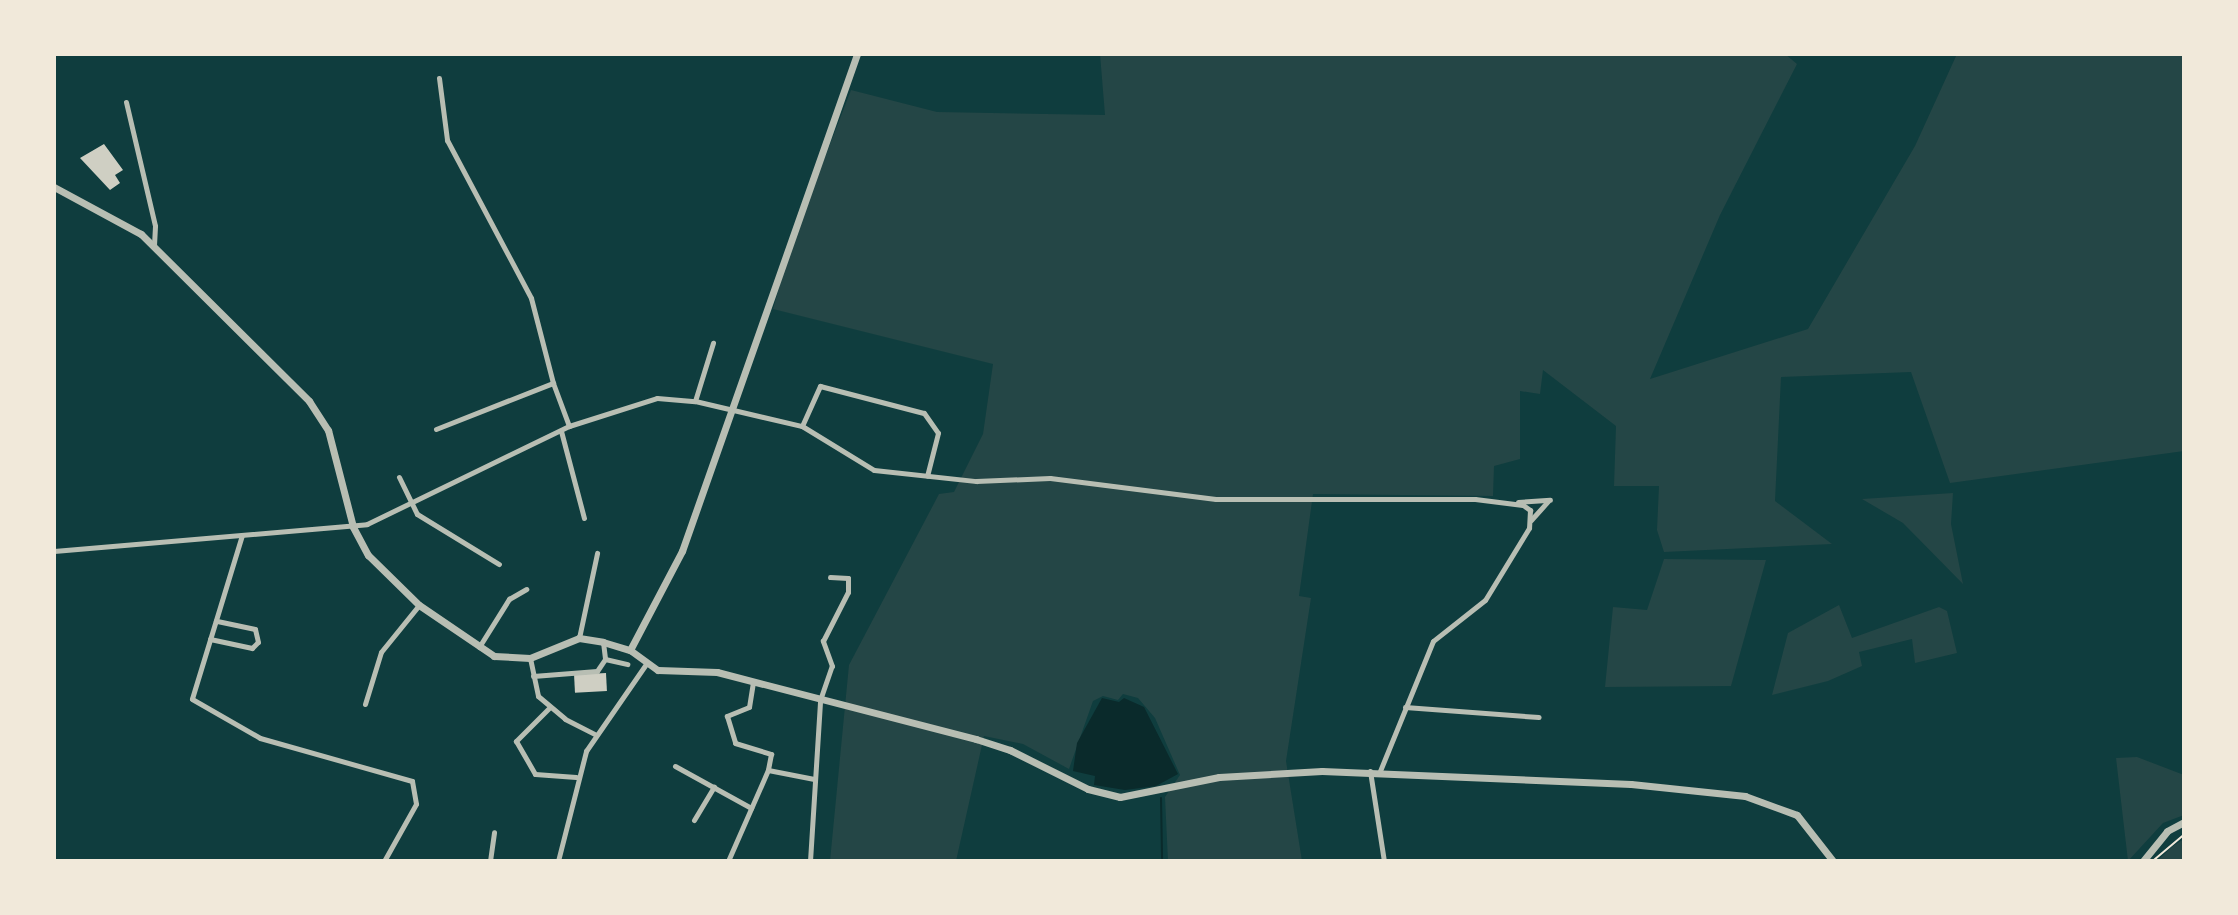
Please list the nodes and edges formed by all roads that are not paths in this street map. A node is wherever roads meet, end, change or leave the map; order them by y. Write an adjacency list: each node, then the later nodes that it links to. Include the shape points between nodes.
1 (857, 54): 9 (street)
2 (439, 78): 7 (street, via 447,140 531,298)
3 (126, 102): 5 (street, via 156,231)
4 (54, 187): 5 (street, via 112,214)
5 (154, 246): 20 (street, via 322,417)
6 (713, 343): 8 (street)
7 (553, 383): 10 (street); 12 (street)
8 (695, 401): 9 (street); 10 (street, via 640,401)
9 (733, 411): 11 (street); 33 (street, via 676,567)
10 (569, 426): 13 (street)
11 (802, 426): 14 (street, via 824,434 864,468); 14 (street, via 820,386 924,413 938,433)
12 (436, 429)
13 (561, 430): 17 (street); 18 (street)
14 (927, 476): 16 (street, via 976,482 1050,478 1216,499)
15 (399, 477): 17 (street)
16 (1516, 502): 19 (street, via 1530,510); 19 (street, via 1550,500)
17 (412, 505): 20 (street); 24 (street, via 417,514)
18 (584, 518)
19 (1531, 520): 42 (street, via 1485,600 1433,641)
20 (353, 527): 21 (street); 27 (street, via 368,555)
21 (242, 535): 22 (street); 28 (street)
22 (54, 551)
23 (597, 553): 29 (street)
24 (500, 564)
25 (830, 577): 40 (street, via 848,578 848,592 823,641 832,666)
26 (526, 589): 32 (street, via 509,598)
27 (419, 605): 32 (street); 41 (street, via 381,652)
28 (216, 621): 30 (street); 30 (street, via 255,629 258,642 252,648)
29 (579, 638): 31 (street); 34 (street)
30 (210, 639): 57 (street, via 192,693 195,704 260,738 412,781 416,804)
31 (603, 642): 33 (street); 35 (street)
32 (479, 647): 34 (street, via 504,658)
33 (630, 650): 37 (street)
34 (530, 658): 38 (street)
35 (605, 659): 36 (street); 38 (street, via 597,670)
36 (627, 664)
37 (646, 664): 39 (street, via 658,670 712,671); 45 (street)
38 (533, 675): 43 (street, via 538,696)
39 (753, 682): 40 (street); 47 (street, via 749,707 727,716 735,743 771,754)
40 (820, 700): 48 (street, via 1010,750 1081,786 1120,797 1219,777); 51 (street)
41 (365, 704)
42 (1405, 707): 44 (street); 49 (street)
43 (549, 708): 45 (street); 50 (street, via 516,741 535,774)
44 (1539, 717)
45 (596, 735): 50 (street)
46 (675, 766): 52 (street)
47 (768, 770): 51 (street); 53 (street)
48 (1370, 771): 49 (street); 62 (street)
49 (1380, 771): 63 (street, via 1745,796 1797,815)
50 (576, 777): 59 (street)
51 (814, 779): 61 (street)
52 (714, 787): 53 (street); 54 (street)
53 (751, 808): 60 (street)
54 (694, 820)
55 (2184, 822): 64 (street, via 2167,831)
56 (494, 832): 58 (street)
57 (384, 861)
58 (489, 861)
59 (558, 861)
60 (728, 861)
61 (810, 861)
62 (1384, 861)
63 (1833, 861)
64 (2143, 861)

